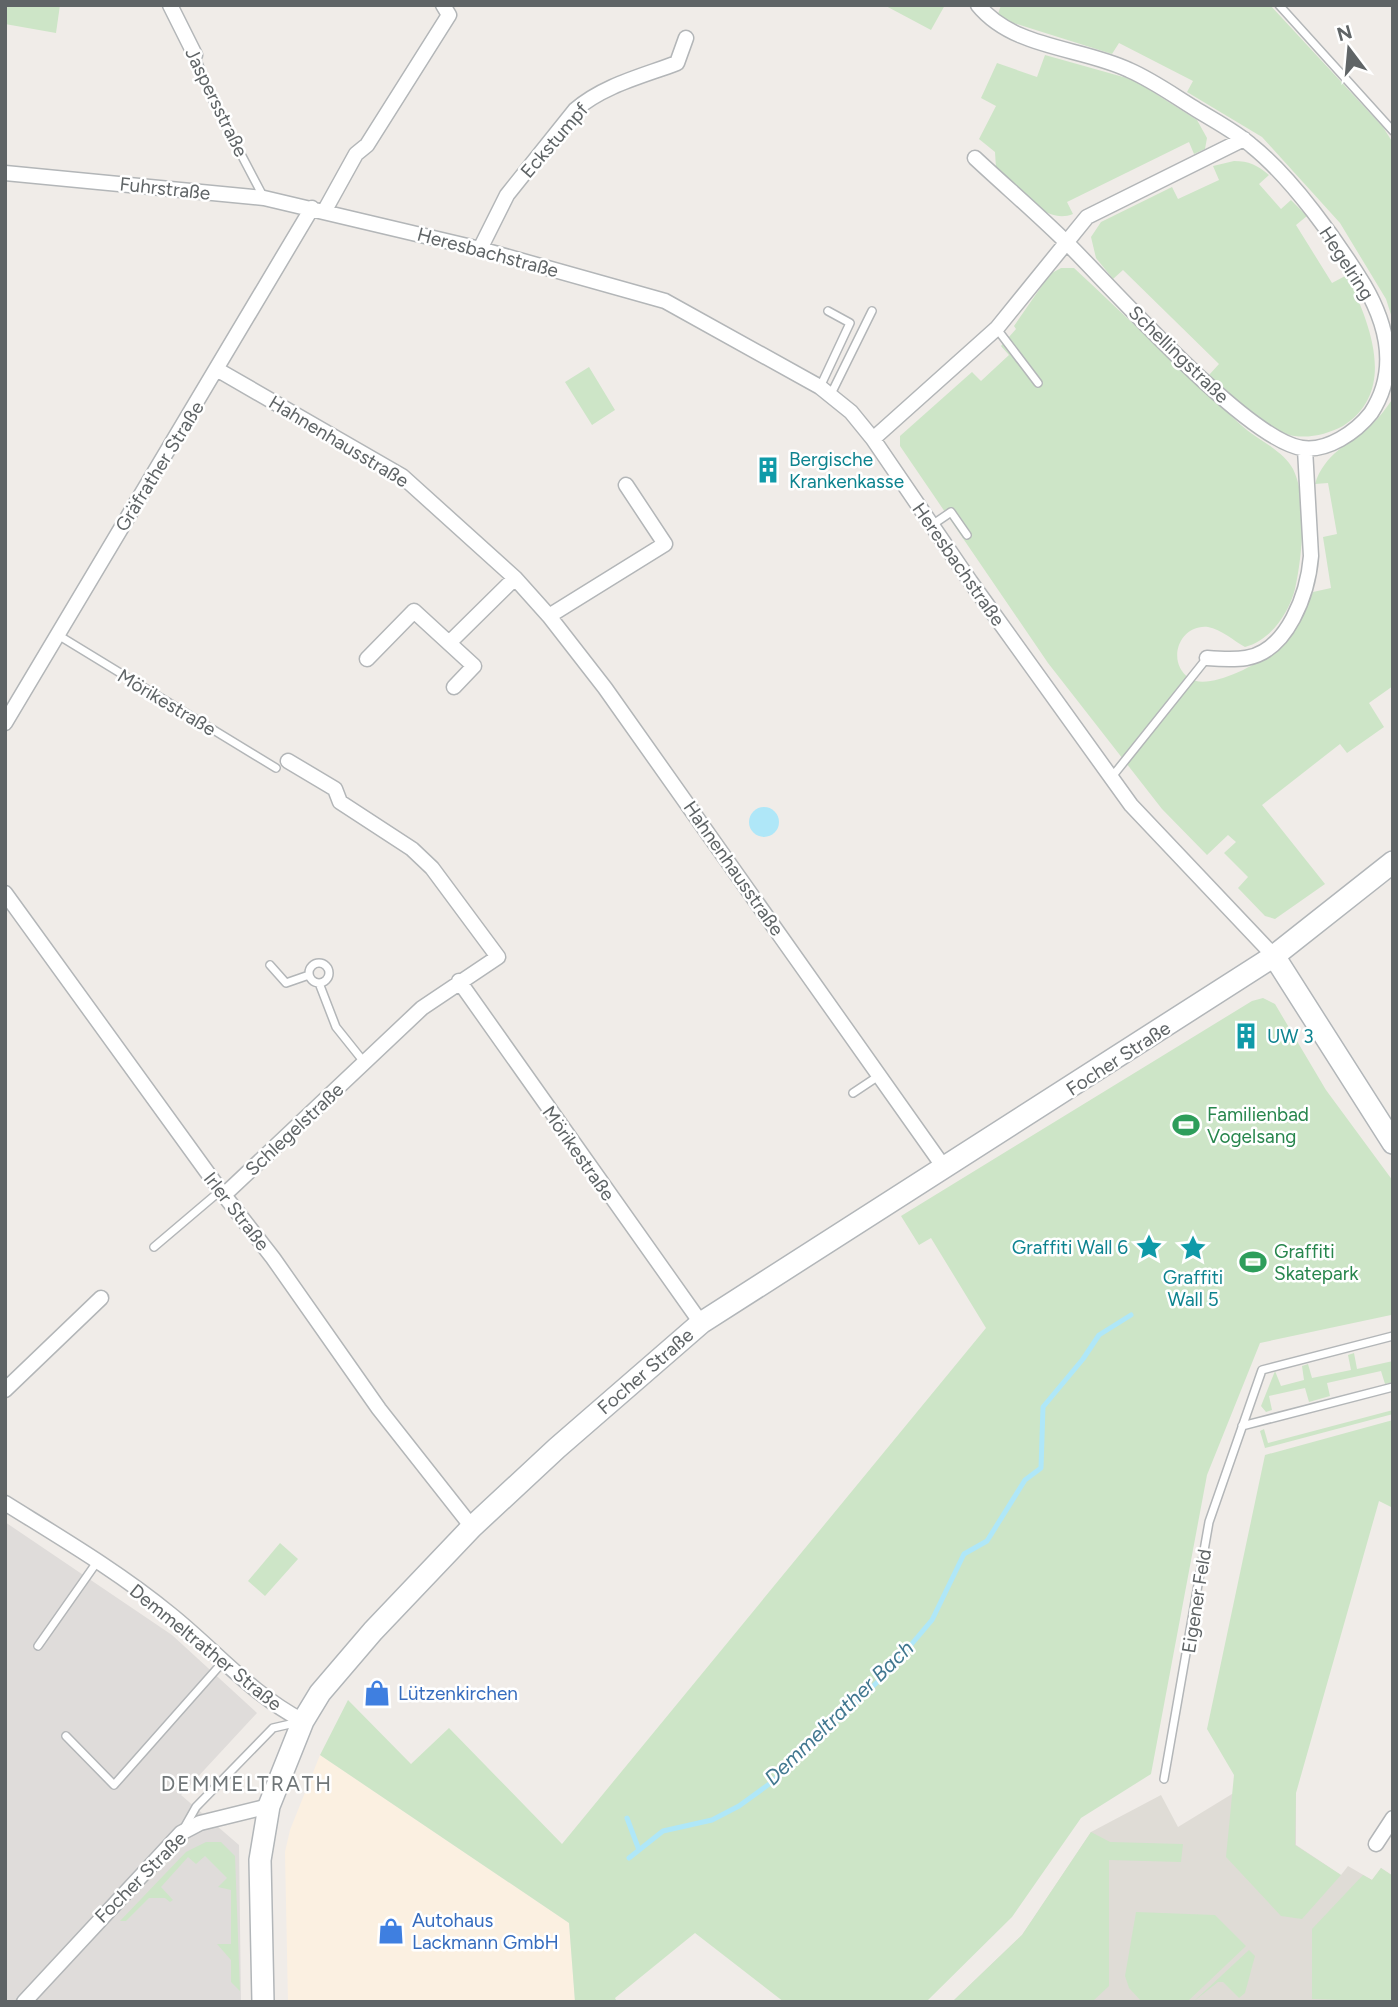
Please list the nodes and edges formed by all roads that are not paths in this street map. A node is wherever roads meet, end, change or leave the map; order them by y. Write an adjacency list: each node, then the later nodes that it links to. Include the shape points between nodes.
1 (170, 5): 6 (street, Jaspersstraße)
2 (978, 5): 8 (street, Hegelring, via 999,26 1127,69)
3 (1279, 5): 7 (lane)
4 (446, 10): 12 (street, via 367,145 356,153)
5 (686, 38): 14 (street, Eckstumpf, via 677,63 614,87 575,110 507,195)
6 (195, 55): 11 (lane, Jaspersstraße, via 212,99)
7 (1393, 131)
8 (1244, 139): 13 (street, via 1087,217); 22 (street, Hegelring, via 1328,230 1374,302 1387,334 1392,361 1377,406 1349,433 1322,447)
9 (975, 158): 13 (street, Schellingstraße)
10 (5, 173): 11 (street, Fuhrstraße)
11 (264, 198): 12 (street, Fuhrstraße)
12 (318, 209): 14 (street, Heresbachstraße); 18 (street, Gräfrather Straße)
13 (1065, 242): 17 (street); 22 (street, Schellingstraße, via 1265,433)
14 (480, 249): 20 (street, Heresbachstraße, via 665,302)
15 (828, 311): 20 (lane, via 850,323)
16 (872, 311): 20 (lane)
17 (997, 328): 19 (lane); 21 (street)
18 (218, 370): 26 (street, Hahnenhausstraße, via 402,476); 28 (street, Gräfrather Straße)
19 (1038, 383)
20 (825, 390): 21 (street, Heresbachstraße)
21 (873, 439): 24 (street, Heresbachstraße)
22 (1305, 449): 30 (street, via 1311,556 1300,604 1284,630 1258,653 1248,658)
23 (626, 485): 27 (street, via 665,544)
24 (932, 525): 25 (lane, via 951,512); 35 (street, Heresbachstraße)
25 (967, 535)
26 (515, 578): 27 (street, Hahnenhausstraße); 29 (street)
27 (549, 616): 45 (street, Hahnenhausstraße)
28 (58, 635): 33 (street, Gräfrather Straße); 34 (lane, Mörikestraße)
29 (449, 643): 31 (street, via 414,611); 32 (street, via 474,666)
30 (1207, 658): 35 (lane)
31 (367, 659)
32 (453, 687)
33 (5, 723)
34 (282, 764): 38 (street, Mörikestraße, via 335,789 340,802 412,849 432,868)
35 (1111, 779): 39 (street, Heresbachstraße)
36 (1393, 862): 39 (main road, Focher Straße)
37 (5, 893): 49 (street, Irler Straße)
38 (498, 957): 42 (street, Schlegelstraße)
39 (1274, 957): 47 (main road); 48 (main road, Focher Straße)
40 (270, 965): 41 (lane, via 286,983)
41 (309, 975): 43 (lane); 43 (lane, via 316,964 325,965 329,977)
42 (459, 981): 44 (street, Schlegelstraße, via 422,1008); 52 (street, Mörikestraße)
43 (319, 984): 44 (lane, via 336,1027)
44 (365, 1062): 49 (street, Schlegelstraße)
45 (881, 1074): 46 (lane); 48 (street, Hahnenhausstraße)
46 (853, 1093)
47 (1393, 1143)
48 (943, 1166): 52 (main road, Focher Straße)
49 (222, 1193): 50 (lane); 58 (street, Irler Straße, via 379,1409)
50 (154, 1247)
51 (101, 1298): 55 (street)
52 (701, 1323): 58 (main road, Focher Straße)
53 (1393, 1336): 56 (lane, Eigener Feld, via 1262,1370)
54 (1393, 1387): 56 (lane)
55 (5, 1390)
56 (1242, 1426): 64 (lane, Eigener Feld, via 1209,1522)
57 (5, 1503): 59 (street, Demmeltrather Straße)
58 (472, 1527): 62 (main road, Focher Straße, via 373,1632 320,1693)
59 (97, 1561): 60 (lane); 61 (street, Demmeltrather Straße, via 171,1614)
60 (38, 1646)
61 (222, 1663): 62 (street, Demmeltrather Straße, via 271,1703); 63 (lane, via 114,1784)
62 (303, 1721): 65 (main road, Focher Straße); 67 (lane, via 273,1728 197,1807)
63 (65, 1736)
64 (1164, 1779)
65 (269, 1806): 67 (street, Focher Straße, via 200,1823); 70 (main road, via 260,1860)
66 (1393, 1818): 68 (street)
67 (181, 1833): 69 (street, Focher Straße)
68 (1376, 1844)
69 (24, 2002)
70 (263, 2002)

